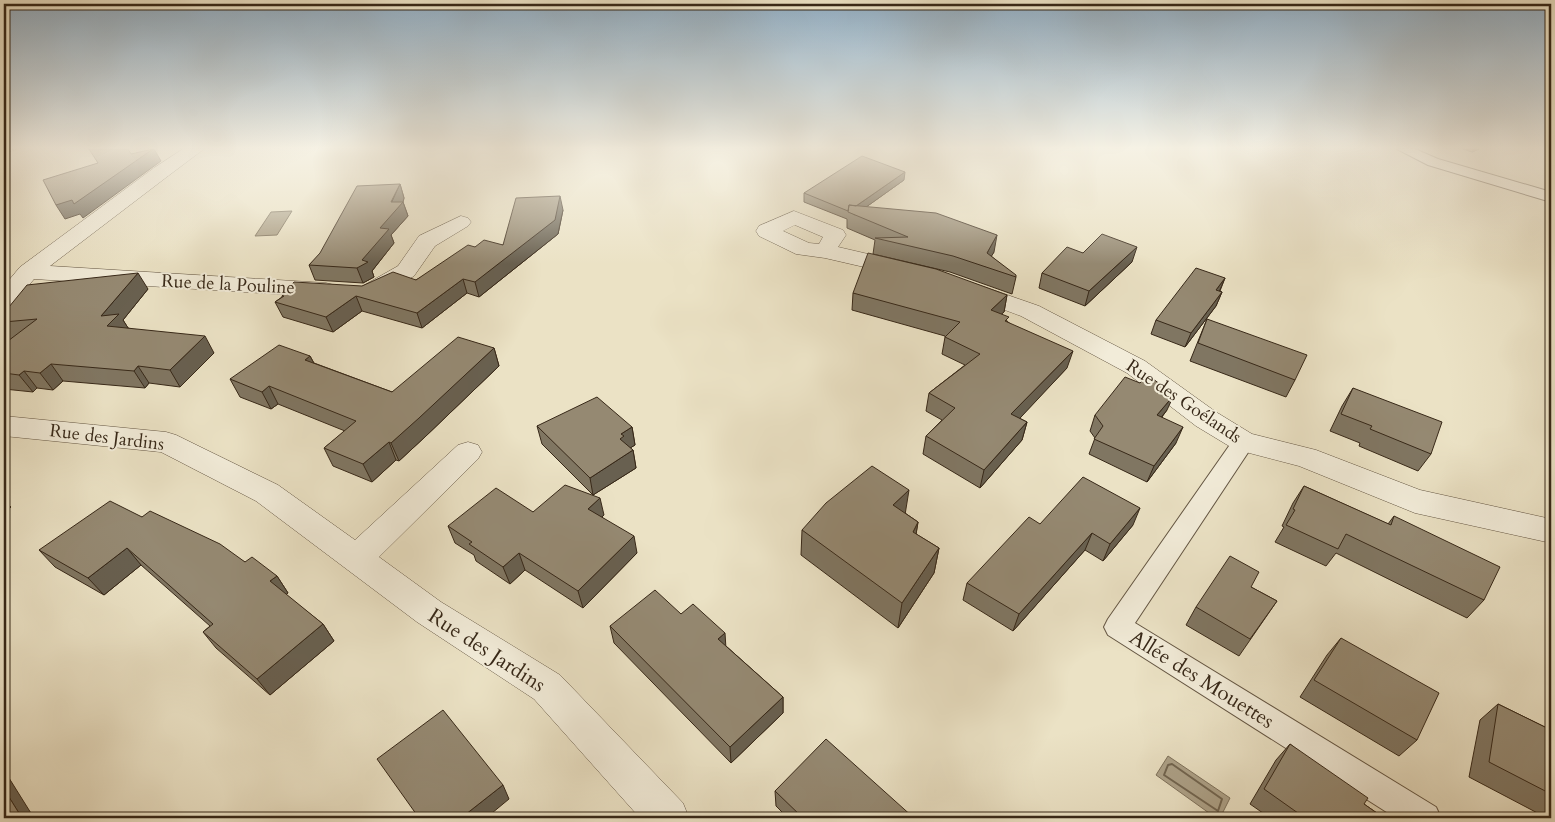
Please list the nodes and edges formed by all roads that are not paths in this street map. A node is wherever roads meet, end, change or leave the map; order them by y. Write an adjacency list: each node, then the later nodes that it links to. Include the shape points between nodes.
1 (141, 187): 6 (street)
2 (1518, 187): 3 (lane)
3 (1551, 197)
4 (461, 222): 6 (street, Rue de la Pouline, via 427,242 406,272 367,292)
5 (825, 251): 7 (street)
6 (28, 272): 9 (street)
7 (924, 274)
8 (950, 282): 11 (street, Rue des Goélands, via 1030,311 1136,367 1206,419)
9 (4, 301)
10 (4, 426): 14 (street, Rue des Jardins, via 166,442 267,493)
11 (1244, 442): 13 (street, Rue des Goélands, via 1306,457 1415,501); 16 (lane, Allée des Mouettes, via 1118,627)
12 (468, 452): 14 (street)
13 (1551, 530)
14 (357, 558): 15 (street, Rue des Jardins, via 429,612 547,687)
15 (668, 818)
16 (1425, 818)

